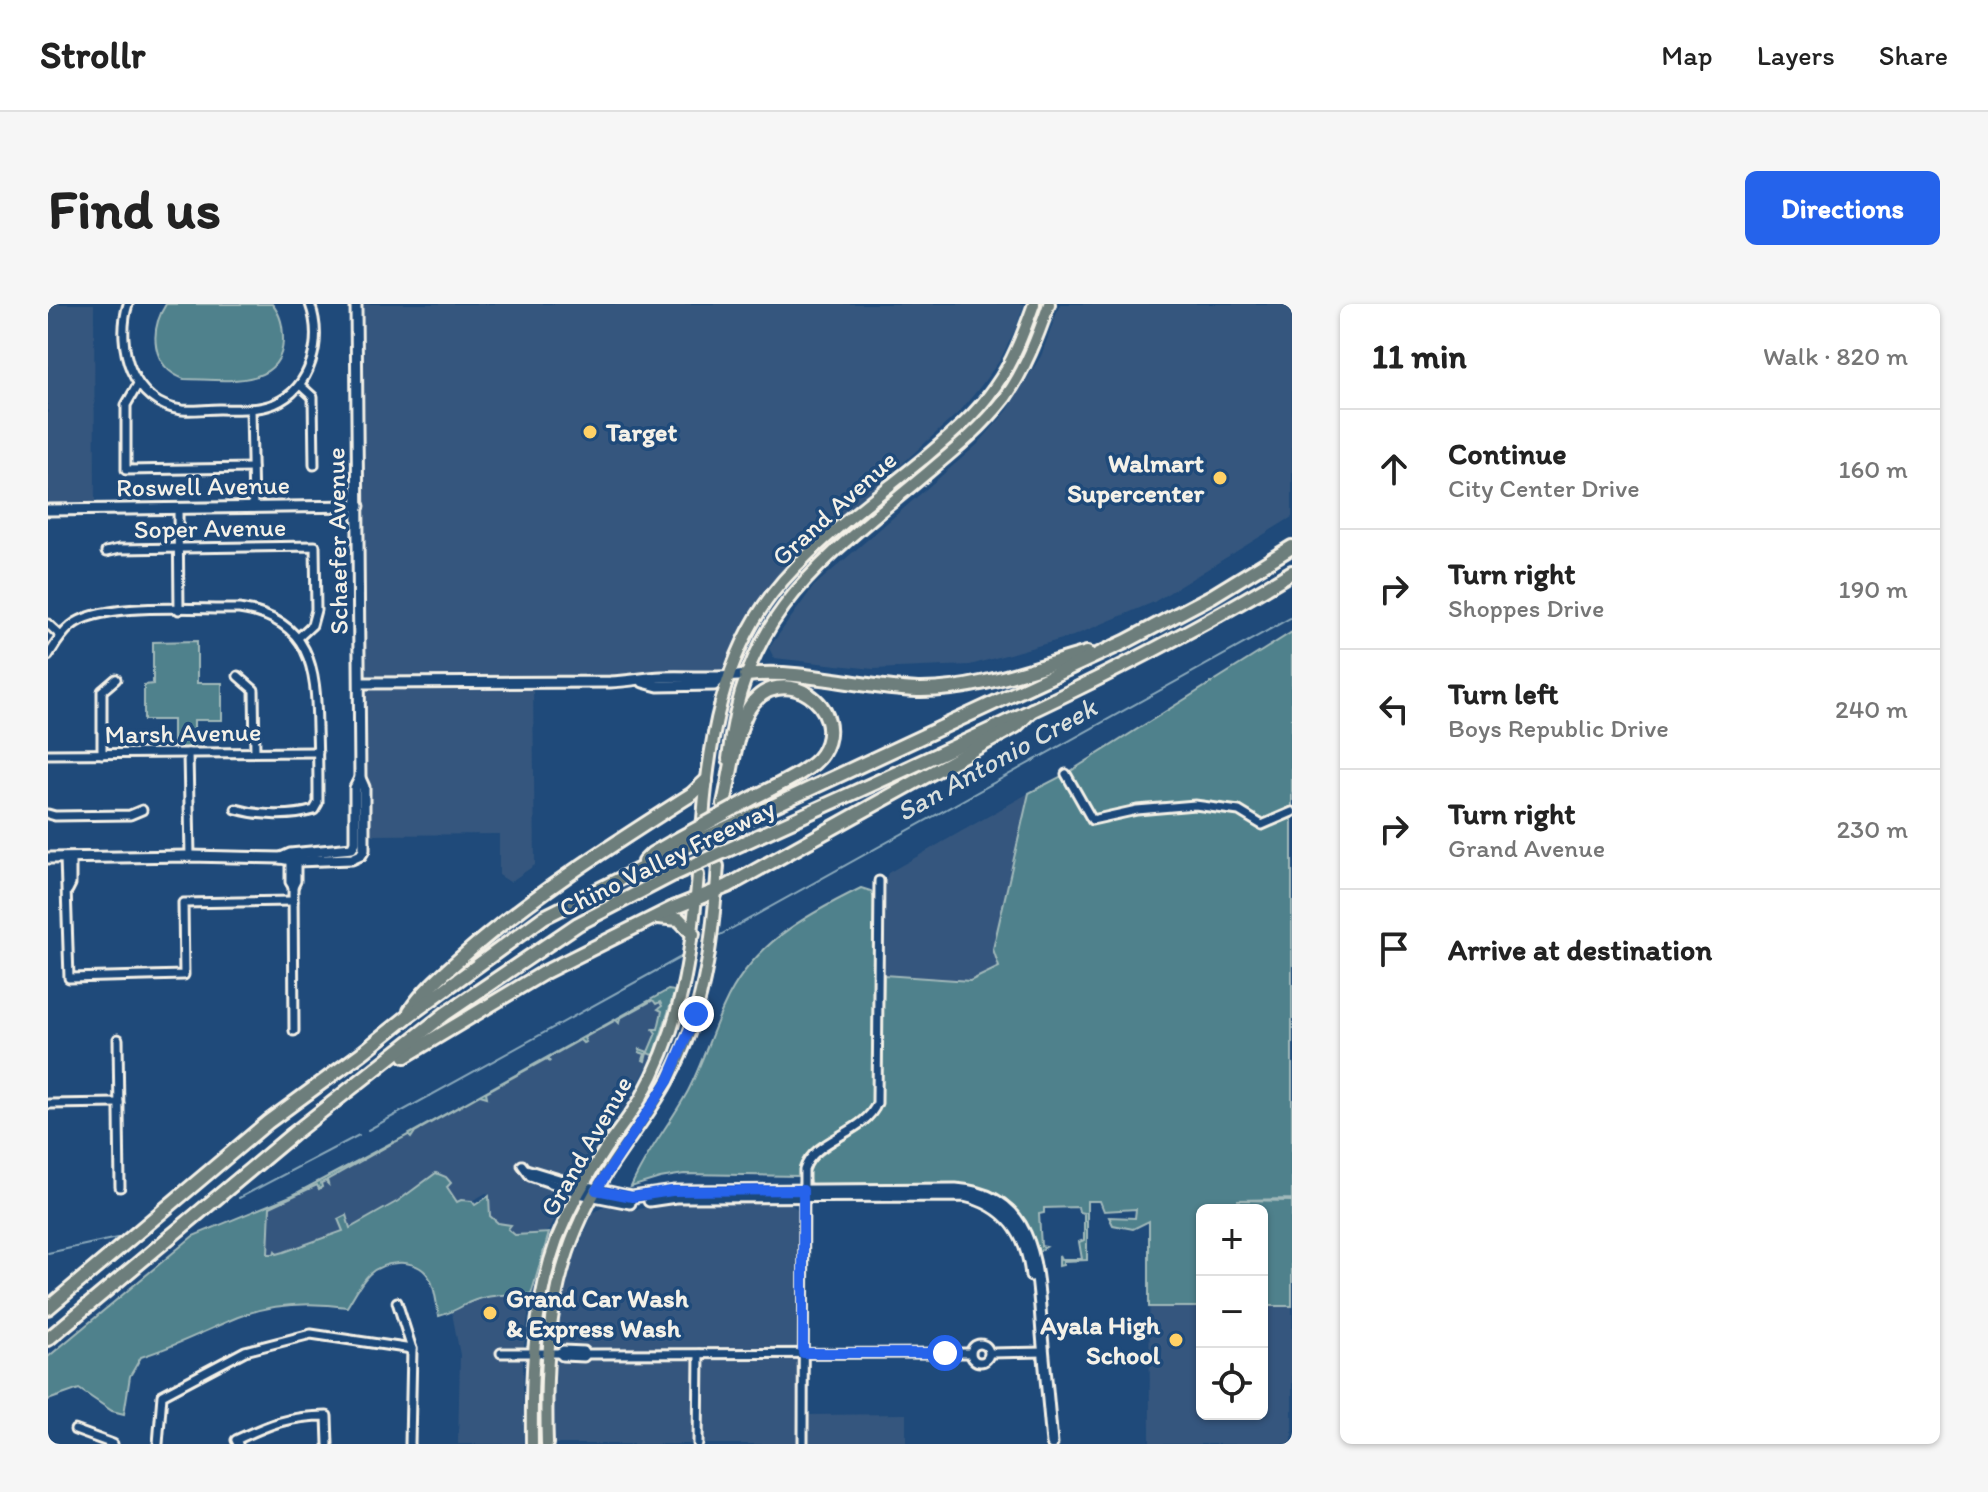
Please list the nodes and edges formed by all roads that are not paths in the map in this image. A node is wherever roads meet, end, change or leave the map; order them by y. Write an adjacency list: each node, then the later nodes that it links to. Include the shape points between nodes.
1 (128, 304): 6 (street, via 124,350)
2 (310, 304): 7 (street, via 314,349)
3 (356, 304): 11 (main road, Schaefer Avenue)
4 (1034, 304): 27 (main road, Grand Avenue, via 1023,337 995,386 949,437 787,577 756,619)
5 (1049, 304): 25 (main road, Grand Avenue, via 1035,343 984,422 801,584 772,621)
6 (138, 384): 8 (street, via 157,401 180,410); 10 (street, via 126,405 126,470)
7 (300, 385): 8 (street, via 273,404); 9 (street, via 313,397)
8 (251, 409): 10 (street)
9 (314, 465)
10 (252, 468): 12 (street)
11 (359, 506): 12 (main road, Roswell Avenue); 29 (main road, Schaefer Avenue)
12 (253, 508): 13 (main road, Roswell Avenue)
13 (178, 509): 14 (main road, Roswell Avenue); 16 (street)
14 (48, 510)
15 (1292, 547): 23 (highway, Chino Valley Freeway)
16 (178, 548): 17 (street, Soper Avenue); 19 (street); 22 (street, Soper Avenue, via 315,546 316,610 312,625)
17 (106, 552)
18 (1292, 572): 30 (highway, Chino Valley Freeway, via 1221,615)
19 (179, 610): 21 (street, via 104,612 72,625); 22 (street, via 257,612)
20 (48, 624): 21 (street)
21 (61, 636): 24 (street)
22 (298, 638): 32 (street, via 316,681)
23 (1125, 642): 25 (highway, via 985,682 923,690 799,674); 44 (highway, Chino Valley Freeway, bridge)
24 (48, 656)
25 (746, 675): 27 (main road); 38 (main road, Grand Avenue, via 733,721)
26 (238, 676): 31 (street, via 254,690)
27 (725, 678): 29 (main road, via 714,685 658,686 640,681); 37 (main road, Grand Avenue)
28 (116, 679): 35 (street, via 102,691)
29 (361, 683): 48 (main road, Schaefer Avenue, via 355,853)
30 (1032, 710): 52 (highway, via 1016,726); 60 (highway, Chino Valley Freeway, bridge, via 601,911 445,1014)
31 (255, 752): 32 (street, Marsh Avenue); 33 (street, Marsh Avenue)
32 (318, 752): 39 (street, via 314,810 253,814)
33 (188, 753): 35 (street, Marsh Avenue); 45 (street)
34 (48, 754): 35 (street, Marsh Avenue)
35 (102, 754)
36 (1066, 774): 41 (street, via 1092,820 1195,805 1239,811 1262,825)
37 (706, 781): 43 (main road, Grand Avenue); 57 (highway, via 511,916 421,994)
38 (724, 806): 44 (highway, bridge, via 743,722 753,702 768,690 784,687 810,694 827,718 823,753 804,770)
39 (236, 809)
40 (142, 810): 42 (street, via 130,815)
41 (1292, 812)
42 (48, 814)
43 (703, 819)
44 (672, 848): 57 (highway, Chino Valley Freeway, via 544,917)
45 (190, 856): 47 (main road); 48 (main road)
46 (48, 858): 47 (main road)
47 (68, 858): 54 (street, via 69,978 184,975 183,903)
48 (290, 858): 54 (street)
49 (718, 866): 52 (main road, Grand Avenue)
50 (698, 875): 53 (main road, Grand Avenue)
51 (879, 881): 67 (street, via 877,1103 871,1114 809,1159)
52 (716, 891): 53 (highway); 66 (main road, Grand Avenue, via 709,960 673,1072)
53 (696, 899): 55 (highway); 56 (main road, Grand Avenue)
54 (293, 901): 58 (street)
55 (655, 917): 56 (highway, via 679,919); 60 (highway, via 545,972)
56 (693, 934): 65 (main road, Grand Avenue, via 674,1026 654,1074)
57 (407, 1017): 69 (highway, Chino Valley Freeway, via 268,1122)
58 (294, 1031)
59 (118, 1039): 61 (street)
60 (371, 1075): 70 (highway, Chino Valley Freeway)
61 (119, 1103): 62 (street); 64 (street)
62 (48, 1104)
63 (524, 1167): 65 (street)
64 (120, 1187)
65 (580, 1190): 66 (main road); 74 (main road, Grand Avenue, via 547,1272)
66 (594, 1193): 67 (main road); 75 (main road, Grand Avenue, via 561,1272)
67 (803, 1193): 72 (main road, via 956,1189 1001,1204 1021,1225 1033,1249); 76 (street)
68 (397, 1302): 71 (street)
69 (48, 1308)
70 (48, 1339)
71 (412, 1349): 82 (street, via 311,1334 245,1351 162,1395); 85 (street)
72 (1041, 1352): 78 (street); 90 (main road)
73 (501, 1353): 74 (street)
74 (533, 1353): 75 (street); 86 (main road, Grand Avenue)
75 (547, 1353): 79 (street); 87 (main road, Grand Avenue)
76 (803, 1353): 77 (street); 79 (street); 89 (street)
77 (970, 1353): 78 (street, via 977,1361); 78 (street, via 981,1344)
78 (991, 1353)
79 (699, 1354): 88 (street)
80 (75, 1430): 81 (street)
81 (113, 1444)
82 (158, 1444)
83 (238, 1444): 84 (street, via 236,1440 276,1421 297,1416 327,1416)
84 (328, 1444)
85 (410, 1444)
86 (532, 1444)
87 (547, 1444)
88 (698, 1444)
89 (803, 1444)
90 (1049, 1444)

